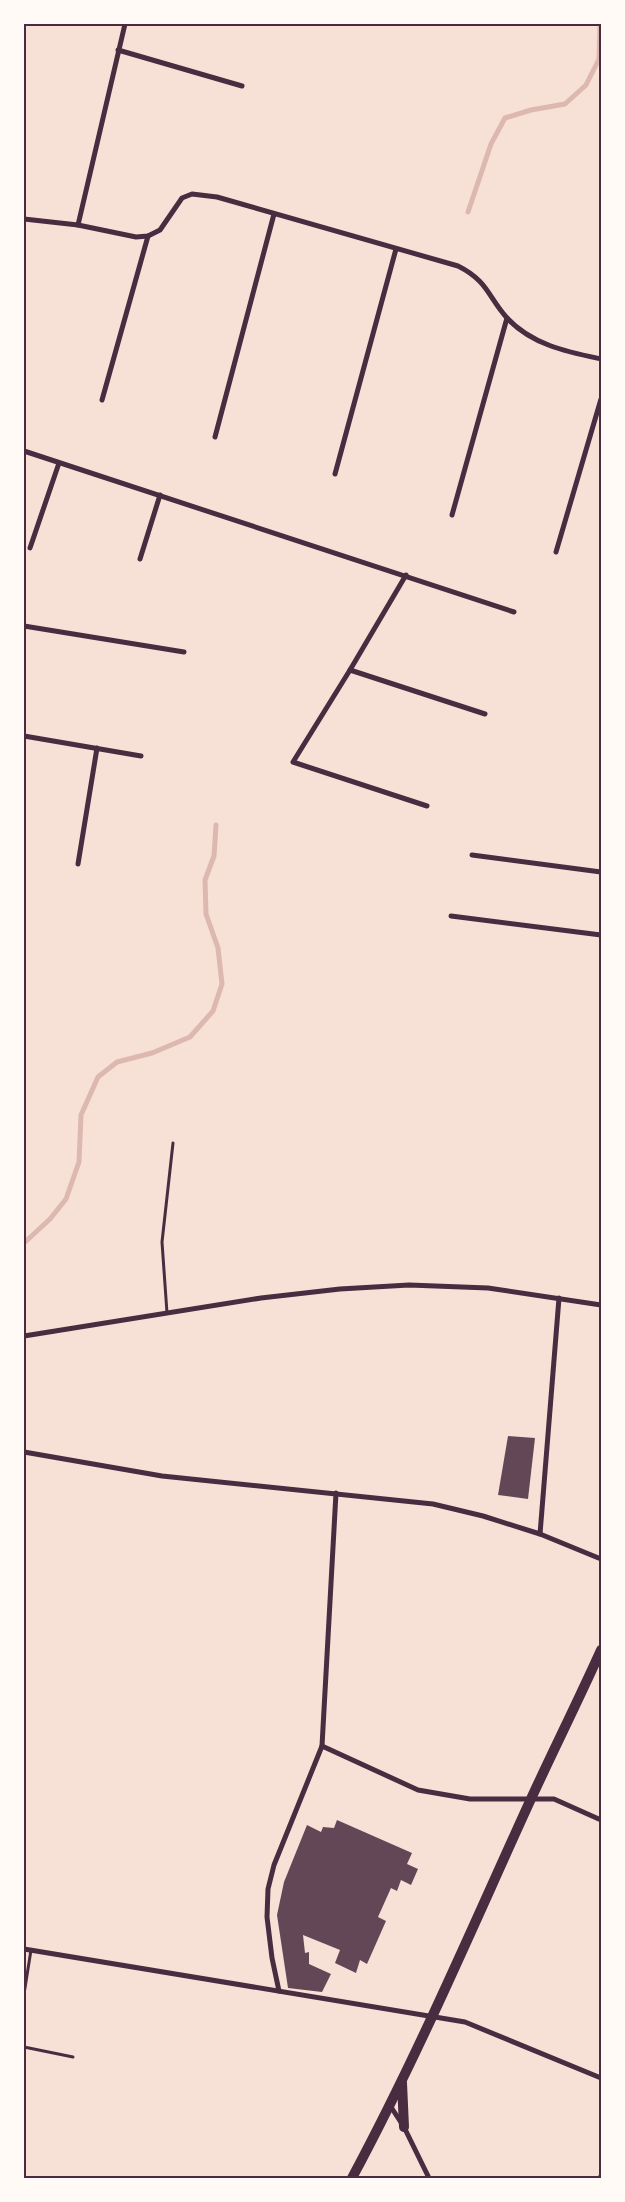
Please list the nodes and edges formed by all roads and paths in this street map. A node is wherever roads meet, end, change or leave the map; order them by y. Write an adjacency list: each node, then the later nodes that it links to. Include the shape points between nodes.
1 (125, 24): 2 (street)
2 (118, 50): 3 (street); 6 (street)
3 (242, 86)
4 (274, 214): 7 (street, via 217,197 192,194 182,198 160,230); 8 (street); 13 (street)
5 (24, 218): 6 (street)
6 (78, 225): 7 (street, via 136,238)
7 (148, 236): 12 (street)
8 (396, 249): 9 (street, via 458,266 471,273 488,290); 16 (street)
9 (507, 318): 10 (street, via 524,334 560,350); 18 (street)
10 (601, 359)
11 (601, 399): 20 (street)
12 (102, 400)
13 (215, 436)
14 (24, 451): 15 (street)
15 (60, 463): 17 (street); 19 (street)
16 (335, 474)
17 (160, 495): 21 (street); 22 (street)
18 (452, 515)
19 (30, 548)
20 (556, 552)
21 (140, 559)
22 (406, 575): 23 (street); 26 (street)
23 (514, 612)
24 (24, 626): 25 (street)
25 (184, 652)
26 (350, 670): 27 (street); 31 (street, via 293,762)
27 (485, 714)
28 (24, 736): 29 (street)
29 (97, 748): 30 (street); 33 (street)
30 (141, 756)
31 (427, 806)
32 (472, 856): 34 (street)
33 (78, 864)
34 (601, 872)
35 (451, 916): 36 (street)
36 (601, 935)
37 (173, 1143): 40 (lane, via 162,1242)
38 (559, 1298): 39 (street); 40 (street, via 471,1286 409,1285 261,1298); 44 (street)
39 (601, 1306)
40 (167, 1313): 41 (street)
41 (24, 1336)
42 (24, 1452): 43 (street, via 162,1476)
43 (336, 1493): 44 (street, via 433,1504); 47 (street)
44 (540, 1534): 45 (street)
45 (601, 1559)
46 (601, 1650): 48 (main road)
47 (322, 1746): 48 (street, via 418,1790 470,1799); 52 (street, via 274,1865 268,1889 272,1958)
48 (531, 1800): 49 (street, via 554,1799); 54 (main road)
49 (601, 1820)
50 (24, 1949): 51 (street)
51 (31, 1950): 52 (street); 53 (lane)
52 (279, 1991): 54 (street)
53 (24, 1994)
54 (434, 2016): 57 (street, via 465,2022); 58 (main road)
55 (24, 2047): 56 (lane)
56 (73, 2057)
57 (601, 2078)
58 (402, 2082): 59 (main road); 60 (main road)
59 (390, 2107): 60 (street); 61 (main road)
60 (404, 2127): 62 (street)
61 (352, 2178)
62 (429, 2178)

